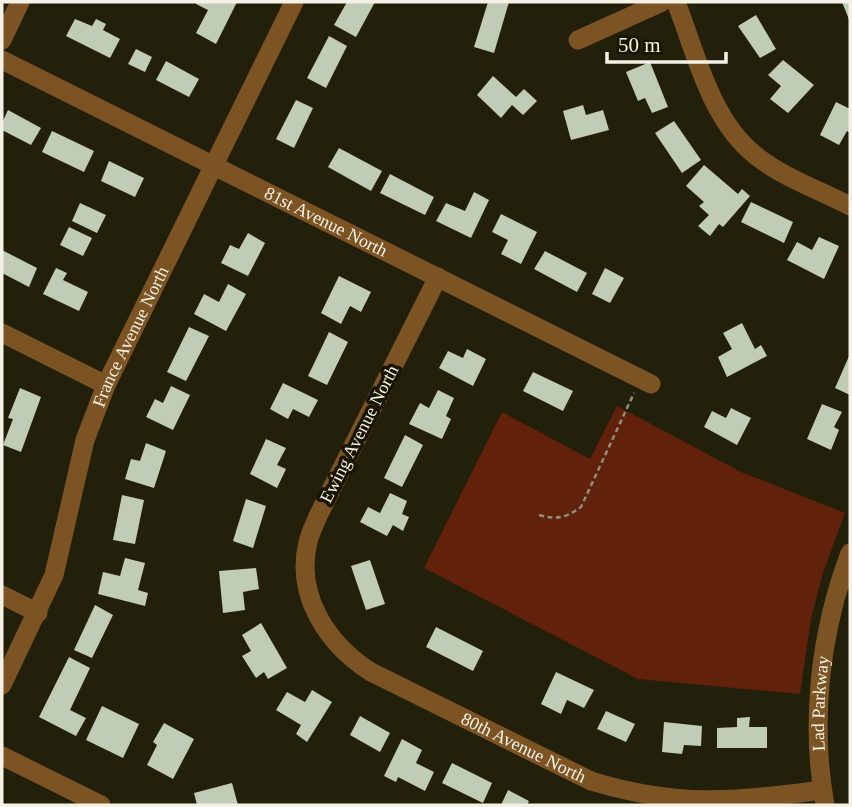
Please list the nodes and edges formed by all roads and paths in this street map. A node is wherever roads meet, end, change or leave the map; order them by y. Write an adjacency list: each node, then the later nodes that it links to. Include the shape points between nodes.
1 (20, 2): 5 (street)
2 (294, 2): 8 (street, France Avenue North)
3 (662, 2): 6 (street)
4 (676, 2): 9 (street, via 715,104 732,131 754,154 781,172)
5 (2, 40)
6 (578, 40)
7 (2, 60): 8 (street, 81st Avenue North)
8 (212, 166): 10 (street, 81st Avenue North); 13 (street, France Avenue North)
9 (850, 206)
10 (438, 277): 12 (street, 81st Avenue North); 17 (street, Ewing Avenue North, via 318,516 308,542)
11 (2, 333): 13 (street)
12 (646, 381): 14 (path, via 581,507 569,516 552,519)
13 (106, 385): 19 (street, France Avenue North, via 85,440 54,575)
14 (539, 515)
15 (850, 552): 18 (street, Lad Parkway)
16 (2, 595): 19 (street)
17 (310, 598): 22 (street, 80th Avenue North, via 319,621 350,659 623,794 692,804)
18 (843, 607): 22 (street, Lad Parkway, via 820,680 818,729)
19 (38, 613): 20 (street, France Avenue North)
20 (2, 685)
21 (2, 756): 23 (street)
22 (824, 797)
23 (101, 805)

